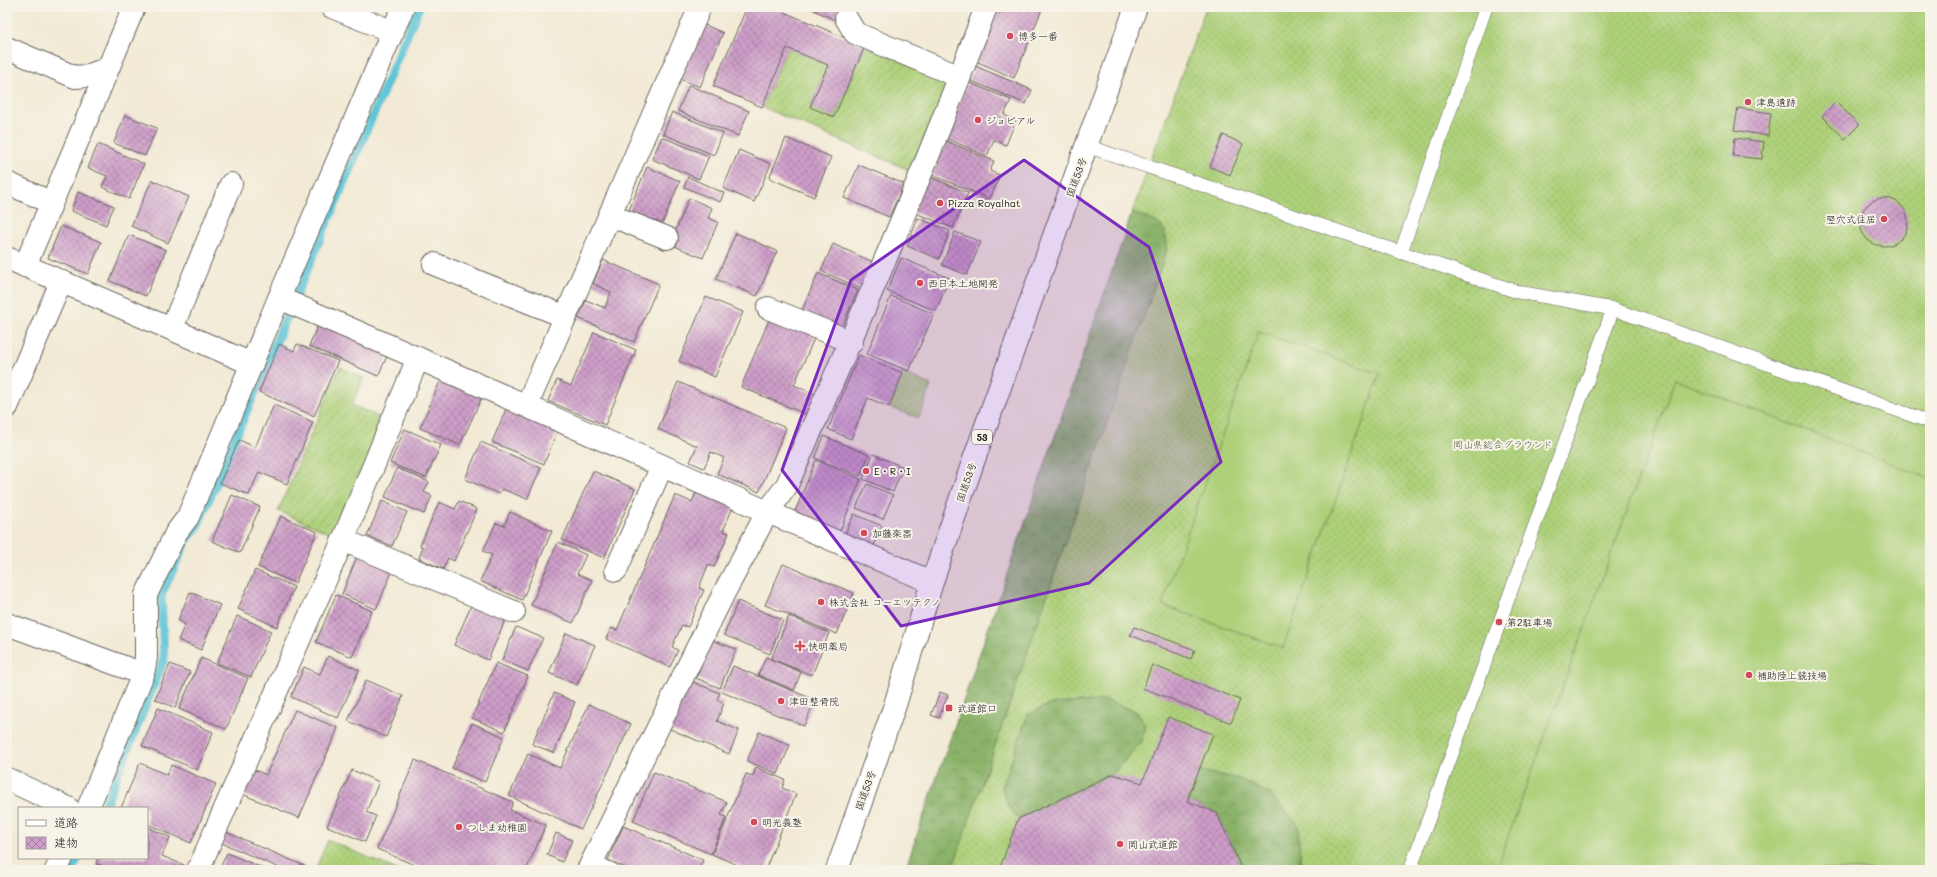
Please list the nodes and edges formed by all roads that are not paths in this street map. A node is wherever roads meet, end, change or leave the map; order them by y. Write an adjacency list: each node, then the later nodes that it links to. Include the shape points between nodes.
1 (134, 7): 11 (main road)
2 (332, 7): 9 (main road)
3 (403, 7): 9 (main road)
4 (700, 7): 17 (main road)
5 (986, 7): 12 (main road)
6 (1136, 7): 13 (main road, 国道53号 / 53)
7 (1486, 7): 19 (lane)
8 (846, 18): 12 (main road, via 855,33)
9 (393, 32): 23 (main road)
10 (7, 48): 11 (main road, via 75,77 88,76)
11 (108, 68): 16 (main road)
12 (960, 77): 28 (main road)
13 (1087, 146): 19 (lane); 38 (main road, 国道53号 / 53)
14 (7, 183): 16 (main road)
15 (231, 184): 27 (main road)
16 (50, 202): 20 (main road)
17 (610, 215): 18 (main road); 26 (main road)
18 (667, 238)
19 (1401, 252): 25 (lane, via 1518,292)
20 (16, 262): 22 (main road)
21 (434, 264): 26 (main road)
22 (61, 282): 27 (main road); 32 (main road)
23 (287, 302): 29 (main road); 30 (main road)
24 (768, 308): 28 (main road)
25 (1613, 309): 33 (lane); 51 (lane)
26 (566, 317): 31 (main road)
27 (172, 328): 30 (main road)
28 (852, 342): 35 (main road, via 787,485)
29 (418, 358): 31 (main road); 36 (main road)
30 (252, 364): 41 (main road, via 188,517 176,533 146,595 146,658)
31 (527, 405): 34 (main road)
32 (7, 407)
33 (1930, 422)
34 (662, 466): 35 (main road); 37 (main road)
35 (767, 513): 38 (main road); 46 (main road, via 680,680)
36 (343, 540): 39 (main road); 48 (main road)
37 (616, 570)
38 (932, 582): 50 (main road, 国道53号 / 53, via 895,705)
39 (514, 612)
40 (7, 624): 41 (main road)
41 (143, 674): 44 (main road)
42 (7, 779): 43 (main road)
43 (66, 807)
44 (88, 807)
45 (62, 859): 47 (main road)
46 (590, 866): 49 (lane)
47 (56, 870)
48 (198, 870)
49 (612, 870)
50 (837, 870)
51 (1410, 870)

